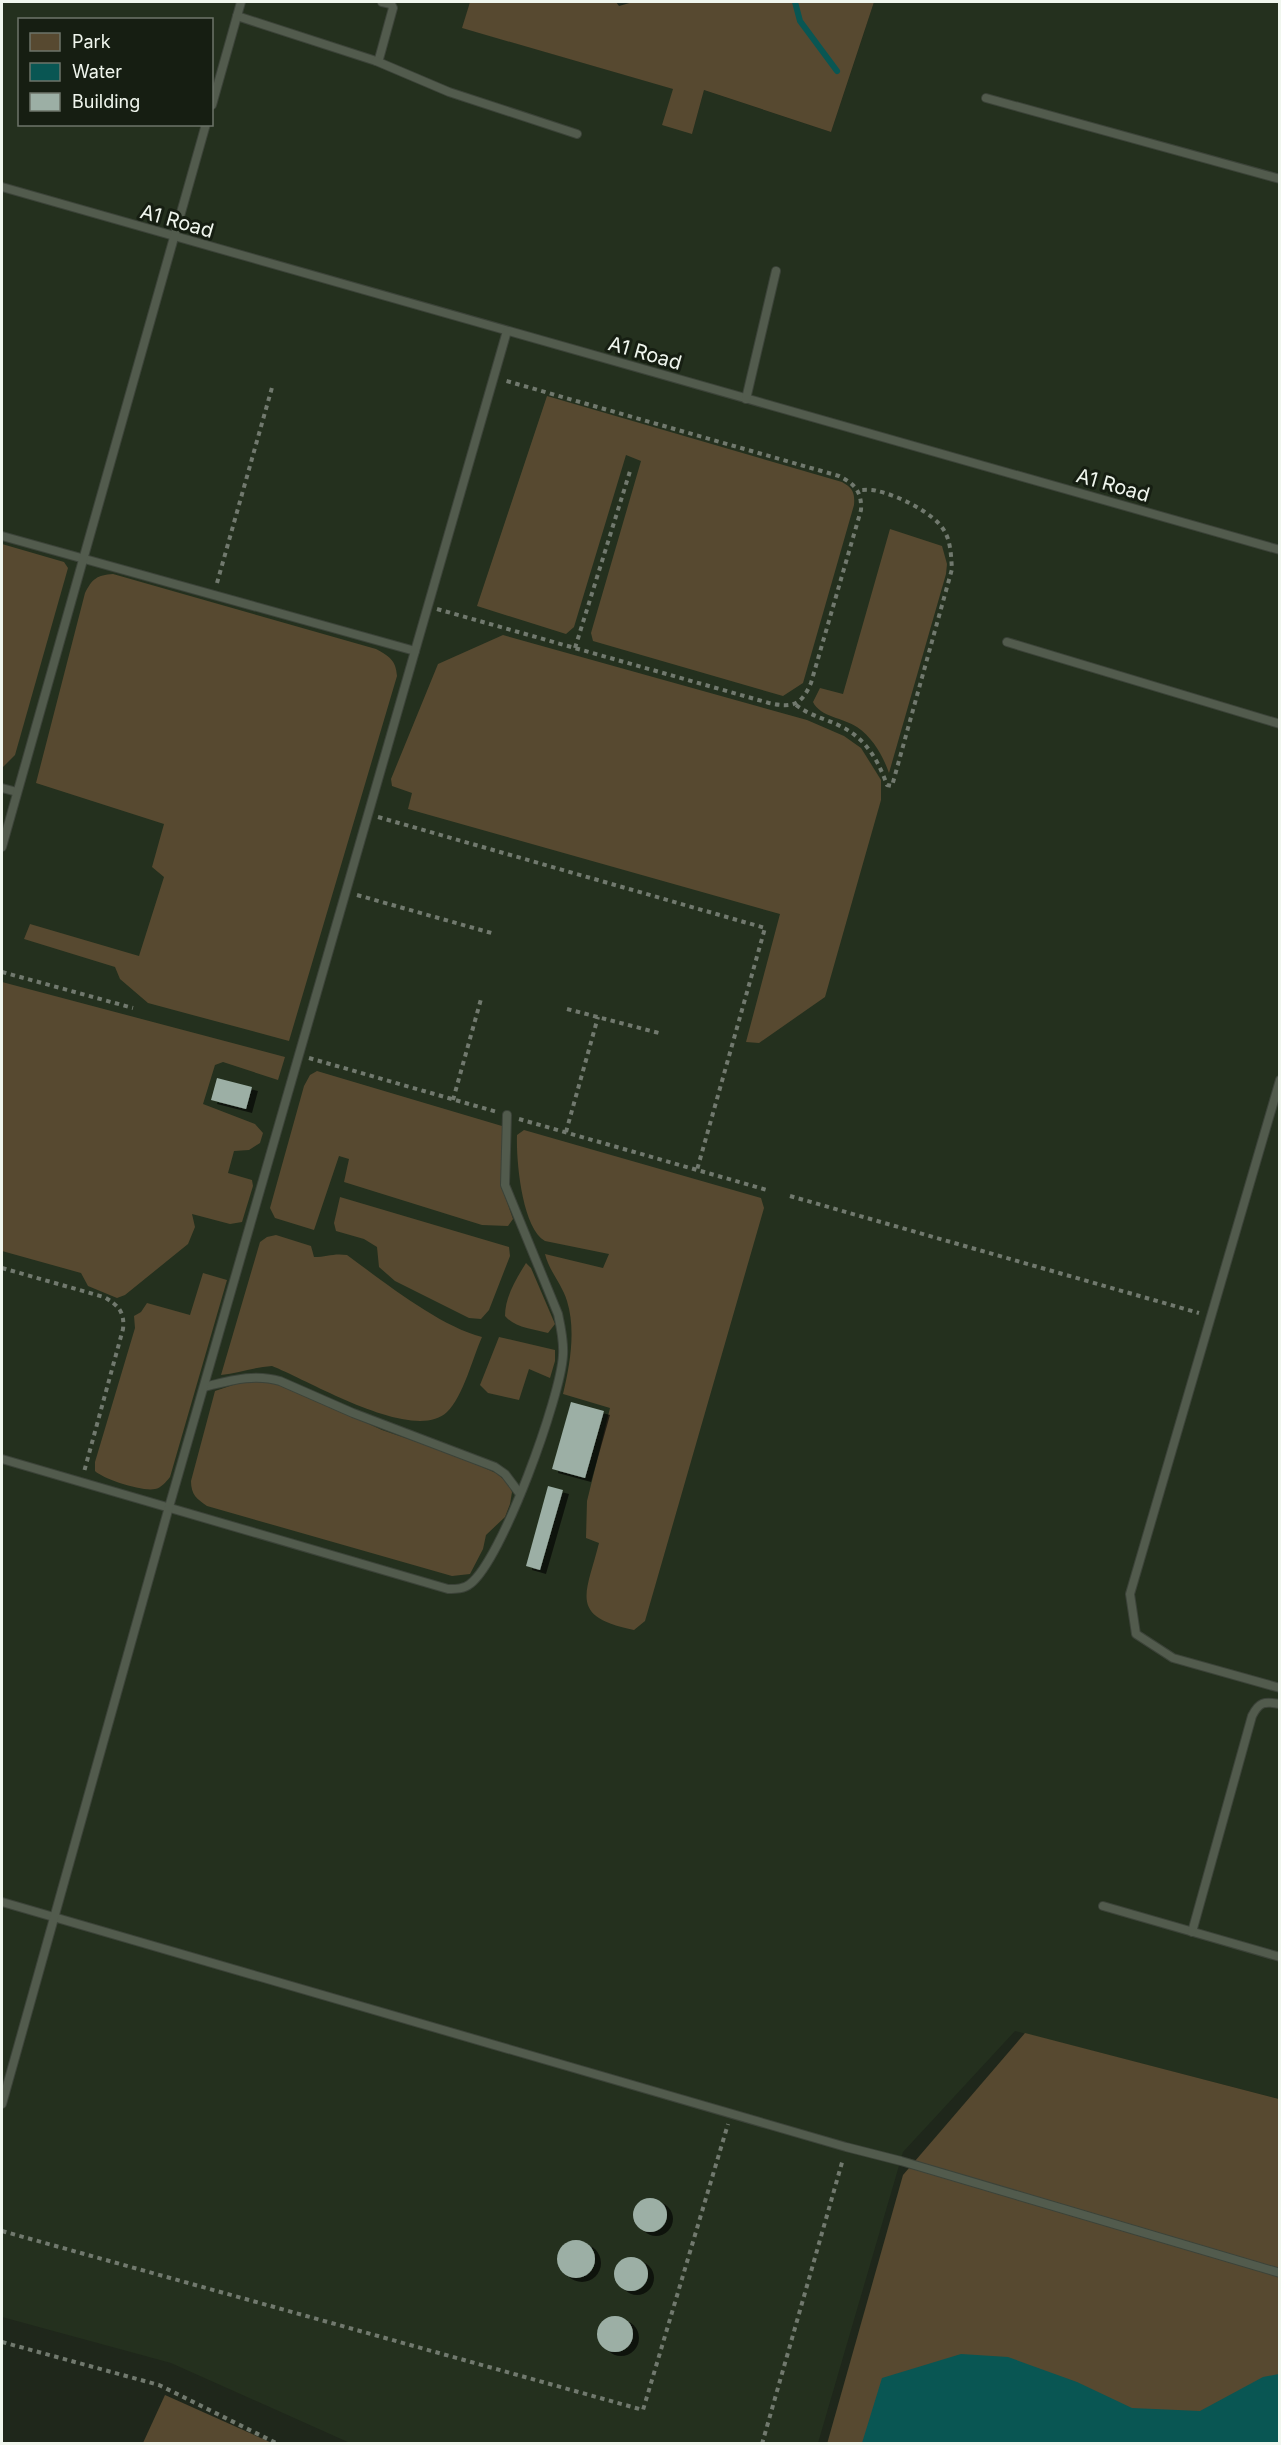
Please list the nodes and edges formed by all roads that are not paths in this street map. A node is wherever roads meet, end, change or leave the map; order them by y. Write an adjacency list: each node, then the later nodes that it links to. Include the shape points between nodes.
1 (241, 2): 3 (lane)
2 (382, 2): 4 (lane, via 393,8)
3 (237, 16): 4 (lane); 6 (lane)
4 (376, 61): 8 (lane, via 449,92)
5 (986, 98): 9 (lane)
6 (213, 101)
7 (205, 126): 11 (lane)
8 (578, 134)
9 (1280, 180)
10 (2, 188): 11 (lane, A1 Road)
11 (173, 237): 13 (lane, A1 Road); 17 (lane)
12 (776, 271): 14 (lane)
13 (507, 331): 14 (lane, A1 Road); 19 (lane)
14 (746, 399): 16 (lane, A1 Road)
15 (2, 536): 17 (lane)
16 (1280, 550)
17 (84, 560): 19 (lane); 22 (lane)
18 (1007, 642): 20 (lane)
19 (415, 651): 26 (lane)
20 (1280, 724)
21 (2, 788): 22 (lane)
22 (17, 792): 23 (lane)
23 (2, 847)
24 (1280, 1080): 30 (lane, via 1130,1594 1136,1634 1173,1658)
25 (507, 1115): 28 (lane, via 505,1185 558,1314 563,1356 556,1393)
26 (204, 1387): 28 (lane, via 248,1377 280,1381 495,1467); 29 (lane)
27 (2, 1459): 29 (lane)
28 (520, 1494): 29 (lane, via 492,1555 470,1585 460,1589 448,1589)
29 (170, 1507): 34 (lane)
30 (1280, 1688)
31 (1280, 1704): 35 (lane, via 1265,1701 1251,1716)
32 (2, 1902): 34 (lane)
33 (1104, 1906): 35 (lane)
34 (54, 1917): 37 (lane); 38 (lane)
35 (1192, 1932): 36 (lane)
36 (1280, 1958)
37 (2, 2104)
38 (1280, 2273)

